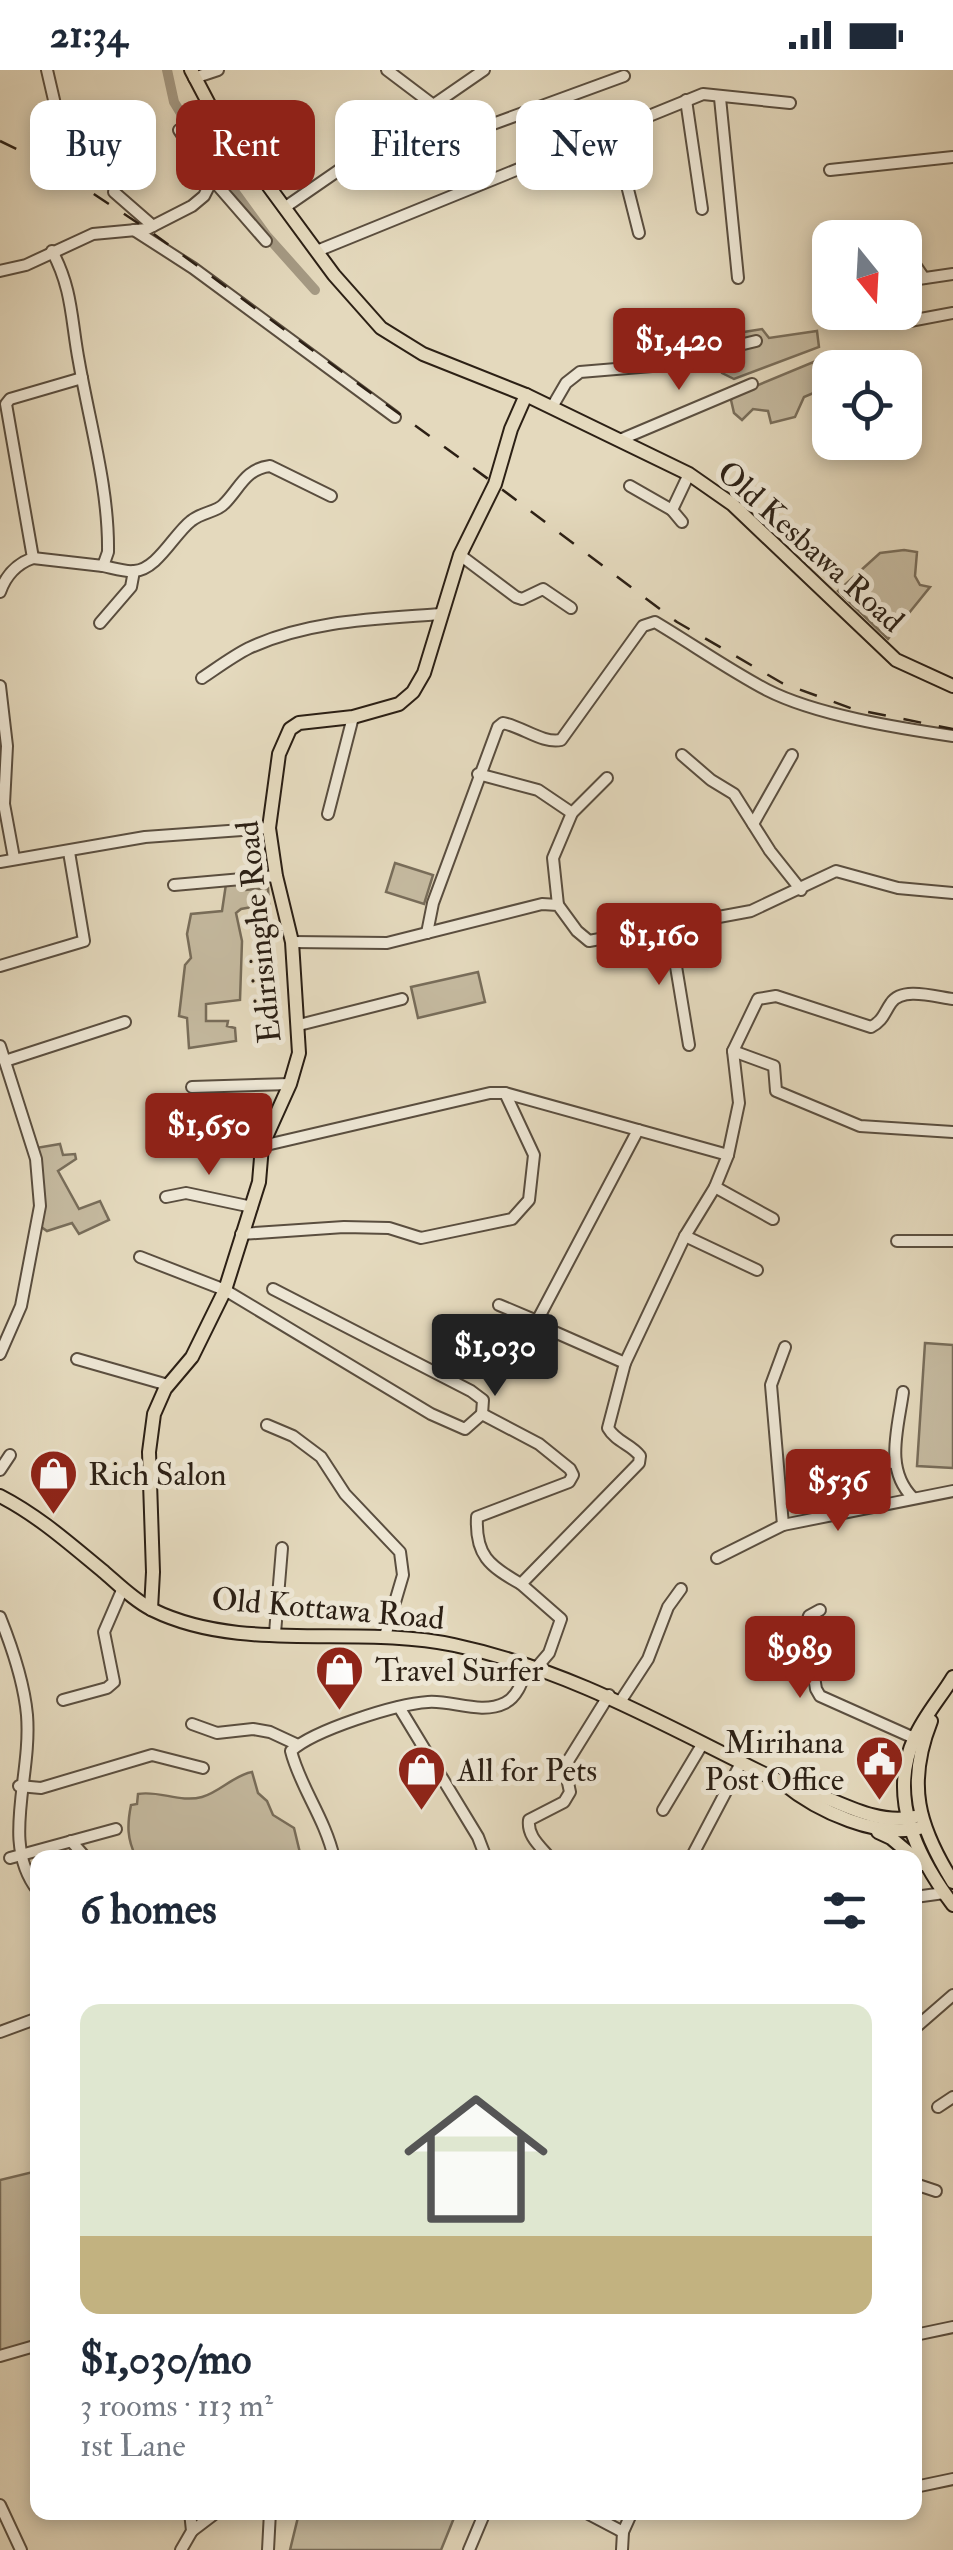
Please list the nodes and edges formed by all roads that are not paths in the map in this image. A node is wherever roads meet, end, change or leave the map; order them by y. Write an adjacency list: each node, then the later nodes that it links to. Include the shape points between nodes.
1 (46, 70): 8 (street)
2 (218, 70): 5 (street)
3 (387, 70): 10 (street)
4 (484, 70): 11 (street)
5 (193, 74): 9 (main road, Old Kesbawa Road)
6 (624, 76): 15 (street)
7 (720, 98): 12 (street); 13 (street); 36 (street)
8 (54, 100)
9 (207, 100)
10 (427, 100)
11 (438, 100)
12 (686, 100): 14 (street); 26 (street)
13 (790, 103)
14 (653, 113)
15 (496, 123)
16 (953, 157): 18 (street)
17 (516, 170): 32 (street)
18 (830, 170)
19 (335, 172): 25 (street)
20 (207, 190): 27 (street)
21 (223, 190): 30 (street)
22 (271, 190): 25 (main road, Old Kesbawa Road)
23 (627, 190): 29 (street)
24 (114, 192): 27 (street)
25 (284, 208): 32 (main road, Old Kesbawa Road)
26 (702, 209)
27 (153, 226): 28 (street)
28 (134, 230): 31 (street, via 93,234); 45 (street)
29 (638, 232)
30 (266, 241)
31 (52, 251): 33 (street); 41 (street, via 73,305)
32 (317, 252): 43 (main road, Old Kesbawa Road, via 382,328 423,354)
33 (0, 270)
34 (953, 274): 37 (street)
35 (922, 275): 37 (street)
36 (738, 278)
37 (924, 278)
38 (953, 313): 39 (street)
39 (922, 319)
40 (756, 340): 44 (street, via 652,366 580,372)
41 (82, 378): 53 (street, via 6,404); 54 (street, via 108,536)
42 (752, 384): 46 (street)
43 (526, 395): 44 (main road, Old Kesbawa Road); 52 (main road, Edirisinghe Road, via 495,484)
44 (552, 407): 46 (main road, Old Kesbawa Road)
45 (395, 416)
46 (622, 439): 47 (main road, Old Kesbawa Road)
47 (689, 474): 50 (street); 63 (main road, Old Kesbawa Road, via 732,504 896,660)
48 (630, 486): 50 (street)
49 (331, 496): 56 (street, via 270,466 258,467 224,506 187,523 147,567)
50 (672, 510): 51 (street)
51 (682, 522)
52 (460, 555): 58 (street, via 516,597 543,589); 59 (main road, Edirisinghe Road)
53 (33, 558): 54 (street); 55 (street)
54 (103, 566): 56 (street)
55 (6, 568): 57 (street)
56 (134, 572): 60 (street, via 131,587)
57 (0, 592)
58 (571, 608)
59 (442, 614): 61 (street, via 344,621 286,634); 64 (main road, Edirisinghe Road, via 413,692 399,704)
60 (100, 623)
61 (202, 678)
62 (0, 686): 75 (street, via 4,804)
63 (953, 686)
64 (353, 717): 71 (street); 73 (main road, Edirisinghe Road, via 290,729 279,754)
65 (953, 736): 68 (street, via 769,691 650,622 561,740 503,724)
66 (682, 755): 72 (street, via 734,794)
67 (792, 755): 72 (street)
68 (478, 774): 70 (street, via 538,790); 83 (street)
69 (607, 778): 70 (street)
70 (572, 813): 81 (street, via 553,858)
71 (328, 814)
72 (753, 824): 79 (street)
73 (270, 828): 74 (street); 77 (main road, Edirisinghe Road)
74 (70, 852): 75 (street); 85 (street, via 84,940)
75 (14, 858): 76 (street)
76 (0, 862)
77 (276, 876): 78 (street); 84 (main road, Edirisinghe Road)
78 (174, 885)
79 (801, 890): 80 (street, via 836,871 898,888); 82 (street, via 751,911)
80 (953, 893)
81 (558, 904): 82 (street, via 589,941); 83 (street)
82 (670, 924): 90 (street)
83 (426, 933): 84 (street, via 387,943)
84 (292, 942): 89 (main road, Edirisinghe Road)
85 (0, 966)
86 (402, 999): 89 (street)
87 (953, 999): 92 (street, via 897,996 871,1027 763,996)
88 (125, 1022): 93 (street)
89 (300, 1025): 94 (main road, Edirisinghe Road)
90 (689, 1045)
91 (0, 1046): 93 (street)
92 (733, 1051): 98 (street, via 774,1066 776,1091 860,1126); 100 (street, via 739,1103)
93 (5, 1062): 116 (street, via 36,1159 40,1206 21,1306)
94 (290, 1084): 95 (street); 99 (main road, Edirisinghe Road)
95 (192, 1086)
96 (506, 1093): 97 (street); 99 (street); 105 (street, via 534,1155 529,1200 512,1219 422,1238 388,1228 344,1227)
97 (638, 1130): 100 (street); 114 (street)
98 (953, 1132)
99 (262, 1146): 103 (main road, Edirisinghe Road)
100 (728, 1156): 101 (street)
101 (715, 1187): 104 (street); 106 (street)
102 (166, 1198): 103 (street, via 186,1193)
103 (252, 1207): 105 (main road, Edirisinghe Road)
104 (773, 1219)
105 (241, 1234): 112 (main road, Edirisinghe Road)
106 (685, 1236): 110 (street); 118 (street)
107 (897, 1241): 108 (street)
108 (953, 1241)
109 (140, 1257): 112 (street)
110 (757, 1270)
111 (273, 1288): 121 (street, via 470,1391 484,1400)
112 (225, 1290): 119 (main road, Edirisinghe Road, via 192,1357); 121 (street, via 431,1414 465,1429)
113 (499, 1306): 114 (street)
114 (537, 1321): 118 (street)
115 (785, 1347): 130 (street, via 771,1385)
116 (0, 1354)
117 (77, 1358): 119 (street)
118 (626, 1363): 133 (street, via 608,1428 634,1449 639,1462)
119 (168, 1385): 136 (main road, Edirisinghe Road, via 154,1414 149,1452)
120 (903, 1392): 124 (street)
121 (482, 1414): 133 (street, via 539,1444 573,1475 544,1494 477,1517 480,1551)
122 (267, 1424): 140 (street, via 321,1457 400,1552 404,1575)
123 (10, 1456): 125 (street)
124 (895, 1464): 126 (street, via 852,1461 830,1488); 129 (street, via 900,1485)
125 (0, 1470)
126 (803, 1491)
127 (953, 1491): 129 (street)
128 (0, 1496): 134 (main road, Old Kottawa Road, via 54,1530)
129 (913, 1498): 130 (street)
130 (783, 1526): 132 (street)
131 (282, 1548): 139 (street)
132 (717, 1558)
133 (521, 1584): 141 (street, via 561,1619 549,1654)
134 (122, 1588): 136 (main road, Old Kottawa Road); 144 (street, via 104,1632 114,1682)
135 (681, 1588): 143 (street, via 648,1659)
136 (151, 1609): 139 (main road, Old Kottawa Road, via 235,1632)
137 (820, 1610): 148 (street, via 806,1625 820,1696)
138 (0, 1617): 154 (street, via 27,1714)
139 (274, 1633): 140 (main road, Old Kottawa Road)
140 (385, 1636): 141 (main road, Old Kottawa Road, via 452,1644)
141 (533, 1666): 143 (main road, Old Kottawa Road); 146 (street, via 504,1704)
142 (952, 1681): 145 (main road)
143 (614, 1698): 149 (main road, Old Kottawa Road); 164 (street, via 568,1761 570,1792 564,1802 529,1820)
144 (64, 1700)
145 (939, 1700): 148 (main road); 156 (main road, via 919,1762)
146 (400, 1708): 150 (street); 163 (street)
147 (192, 1724): 150 (street, via 218,1733 270,1732)
148 (914, 1738): 156 (main road, via 904,1785)
149 (703, 1743): 151 (main road, Old Kottawa Road); 155 (street)
150 (298, 1745): 162 (street, via 291,1750 294,1765)
151 (741, 1763): 153 (main road, Old Kottawa Road); 165 (street)
152 (203, 1768): 154 (street, via 152,1755 40,1788)
153 (783, 1783): 156 (main road, Old Kottawa Road, via 874,1816); 157 (main road, Old Kottawa Road, via 801,1798)
154 (19, 1786): 168 (street, via 7,1836)
155 (663, 1810)
156 (915, 1823): 157 (main road, Old Kottawa Road); 170 (main road); 172 (main road)
157 (864, 1825): 166 (main road)
158 (116, 1829): 159 (street)
159 (71, 1841): 160 (street); 161 (street)
160 (39, 1850)
161 (79, 1850)
162 (331, 1850)
163 (483, 1850)
164 (543, 1850)
165 (694, 1850)
166 (905, 1850)
167 (30, 1852): 168 (street)
168 (10, 1858): 171 (street)
169 (922, 1864): 170 (main road)
170 (931, 1872): 172 (main road)
171 (30, 1884)
172 (948, 1887): 173 (street); 174 (main road)
173 (922, 1895)
174 (953, 1905)
175 (953, 1995): 177 (street)
176 (30, 2021): 178 (street)
177 (922, 2022)
178 (0, 2032)
179 (953, 2097): 180 (street)
180 (938, 2107)
181 (922, 2186): 182 (street)
182 (936, 2191)
183 (953, 2327): 184 (street)
184 (922, 2334)
185 (30, 2347): 186 (street)
186 (0, 2356)
187 (953, 2479): 188 (street)
188 (922, 2486)
189 (0, 2505): 198 (street)
190 (191, 2520): 196 (street)
191 (206, 2520): 196 (street)
192 (270, 2520): 200 (street)
193 (481, 2520): 201 (street)
194 (600, 2520): 197 (street)
195 (628, 2520): 197 (street)
196 (192, 2531): 199 (street)
197 (623, 2532): 202 (street)
198 (22, 2550)
199 (181, 2550)
200 (268, 2550)
201 (469, 2550)
202 (622, 2550)

